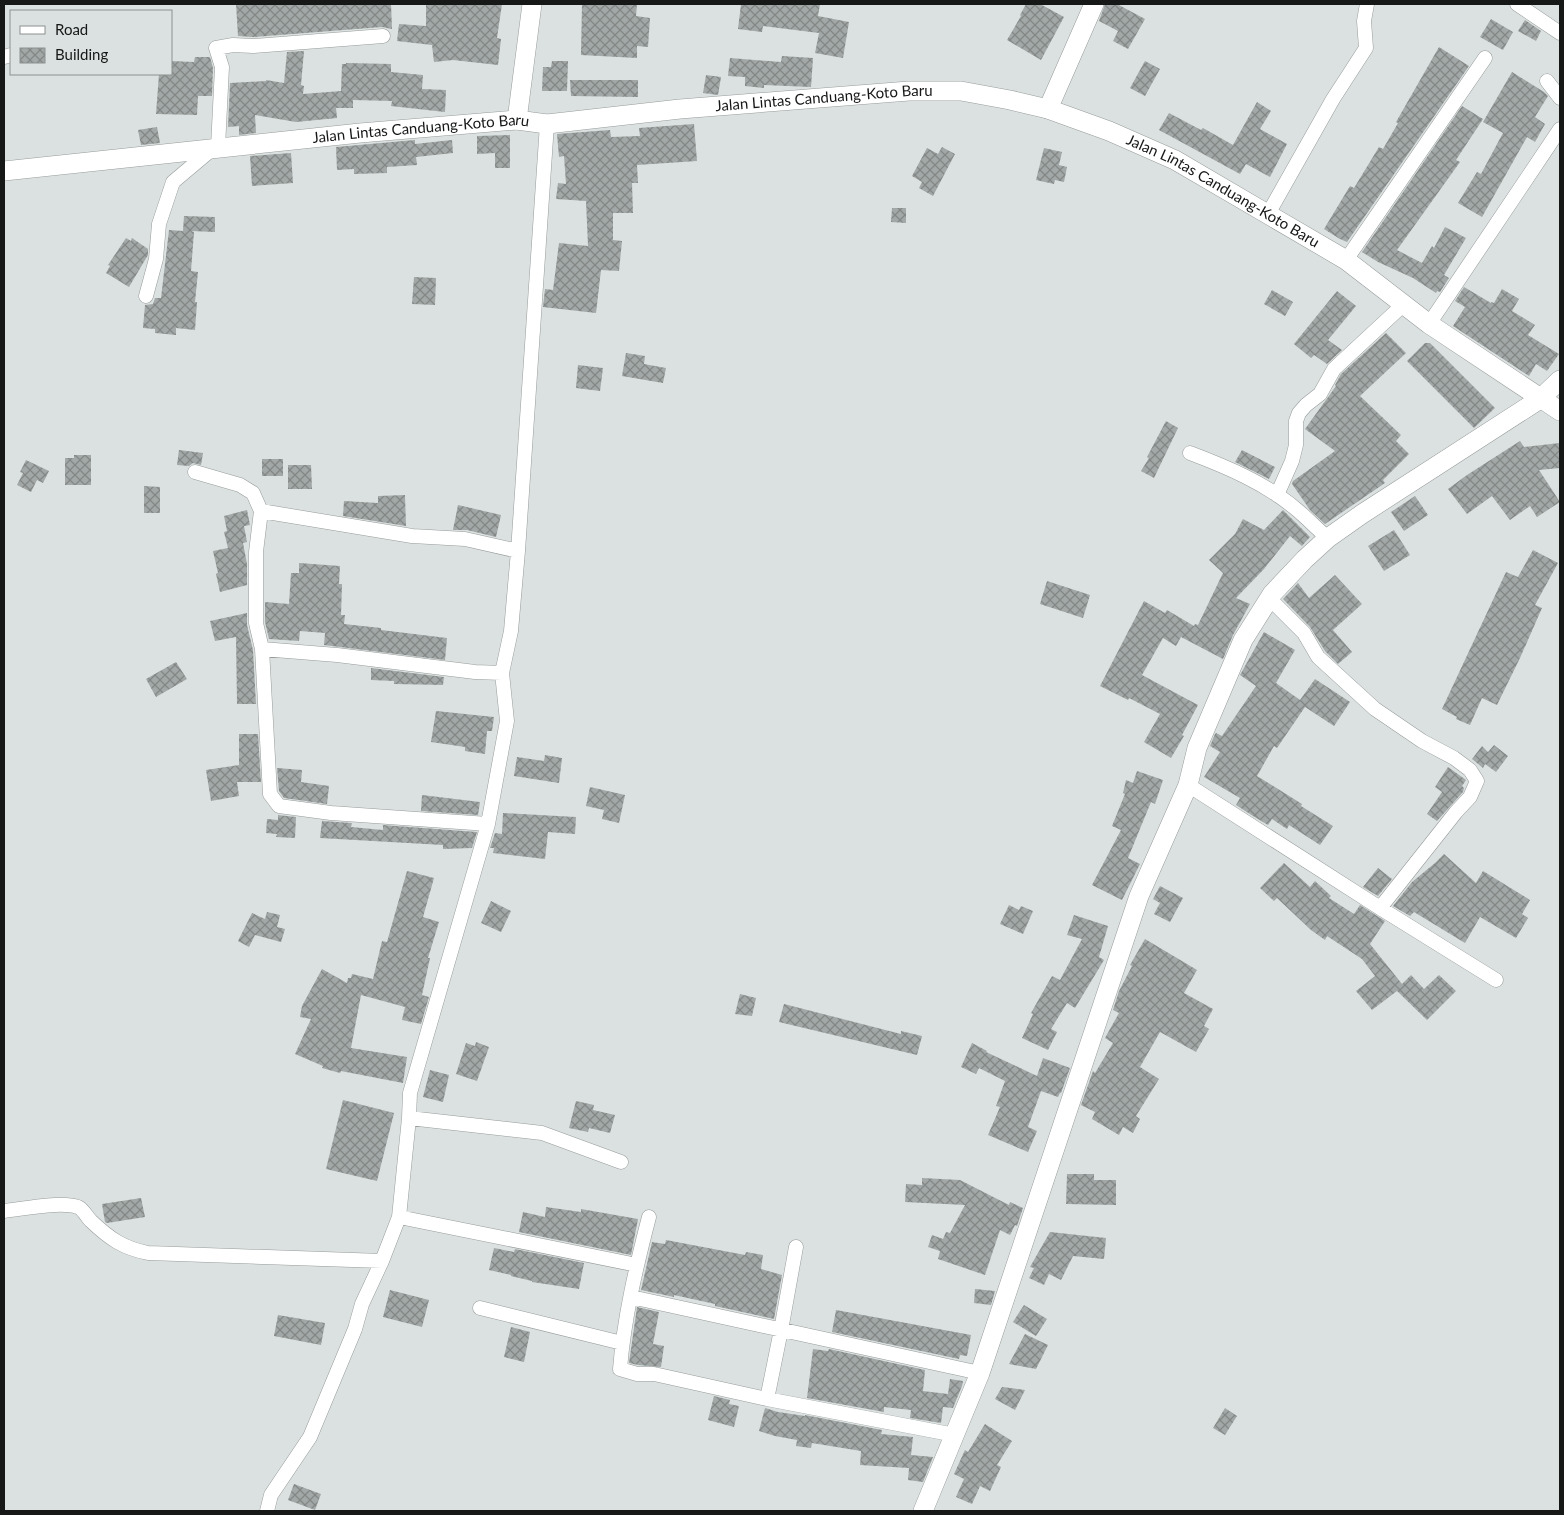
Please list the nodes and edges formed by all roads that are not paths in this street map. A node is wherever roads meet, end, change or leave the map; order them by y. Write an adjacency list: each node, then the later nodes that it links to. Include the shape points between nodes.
1 (532, 4): 11 (main road)
2 (1094, 4): 10 (main road)
3 (1367, 4): 16 (street, via 1364,21 1366,48)
4 (1517, 4): 5 (street)
5 (1560, 33)
6 (383, 36): 14 (street, via 216,48 222,67)
7 (1484, 58): 17 (street)
8 (1547, 81): 9 (street)
9 (1560, 98)
10 (1048, 109): 12 (main road, Jalan Lintas Canduang-Koto Baru, via 961,91 909,91 680,109); 16 (main road, Jalan Lintas Canduang-Koto Baru, via 1175,160)
11 (517, 120): 12 (main road, Jalan Lintas Canduang-Koto Baru); 14 (main road, Jalan Lintas Canduang-Koto Baru)
12 (547, 124): 29 (street)
13 (1560, 129): 20 (street)
14 (214, 148): 15 (main road, Jalan Lintas Canduang-Koto Baru); 18 (street, via 173,182 159,224 156,259)
15 (4, 170)
16 (1268, 214): 17 (main road, Jalan Lintas Canduang-Koto Baru)
17 (1346, 260): 19 (main road, Jalan Lintas Canduang-Koto Baru)
18 (146, 296)
19 (1404, 304): 20 (main road, Jalan Lintas Canduang-Koto Baru); 26 (street, via 1334,369 1320,394 1299,413 1292,461)
20 (1429, 324): 22 (main road, Jalan Lintas Canduang-Koto Baru)
21 (1560, 380): 22 (main road)
22 (1540, 399): 23 (main road, Jalan Lintas Canduang-Koto Baru); 28 (main road)
23 (1560, 411)
24 (1190, 452): 26 (street, via 1231,468)
25 (195, 472): 27 (street, via 240,485 253,493)
26 (1277, 496): 28 (street)
27 (261, 510): 29 (street, via 376,531 465,539); 31 (street, via 256,552 256,623)
28 (1328, 538): 30 (main road)
29 (518, 551): 32 (street, via 512,631)
30 (1270, 598): 33 (main road, via 1243,640 1197,748); 35 (street, via 1304,633 1318,657 1376,709 1422,741 1454,758 1470,770 1477,781 1470,797)
31 (262, 649): 32 (street); 34 (street, via 270,794 279,806 331,813)
32 (502, 674): 34 (street, via 507,721)
33 (1188, 784): 35 (street); 49 (main road, via 1139,896)
34 (488, 824): 37 (street, via 410,1093)
35 (1380, 908): 36 (street)
36 (1496, 980)
37 (409, 1118): 38 (street, via 542,1133); 40 (street)
38 (621, 1162)
39 (4, 1211): 43 (street, via 64,1205 80,1208 114,1241 148,1253)
40 (399, 1217): 43 (street); 44 (street)
41 (649, 1217): 44 (street)
42 (796, 1247): 47 (street)
43 (382, 1261): 52 (street, via 310,1437 271,1495)
44 (637, 1265): 45 (street)
45 (631, 1297): 47 (street); 48 (street)
46 (480, 1308): 48 (street)
47 (782, 1330): 49 (street); 50 (street)
48 (622, 1343): 50 (street, via 620,1369)
49 (980, 1373): 51 (main road)
50 (767, 1399): 51 (street)
51 (955, 1435): 53 (main road)
52 (267, 1511)
53 (923, 1511)

